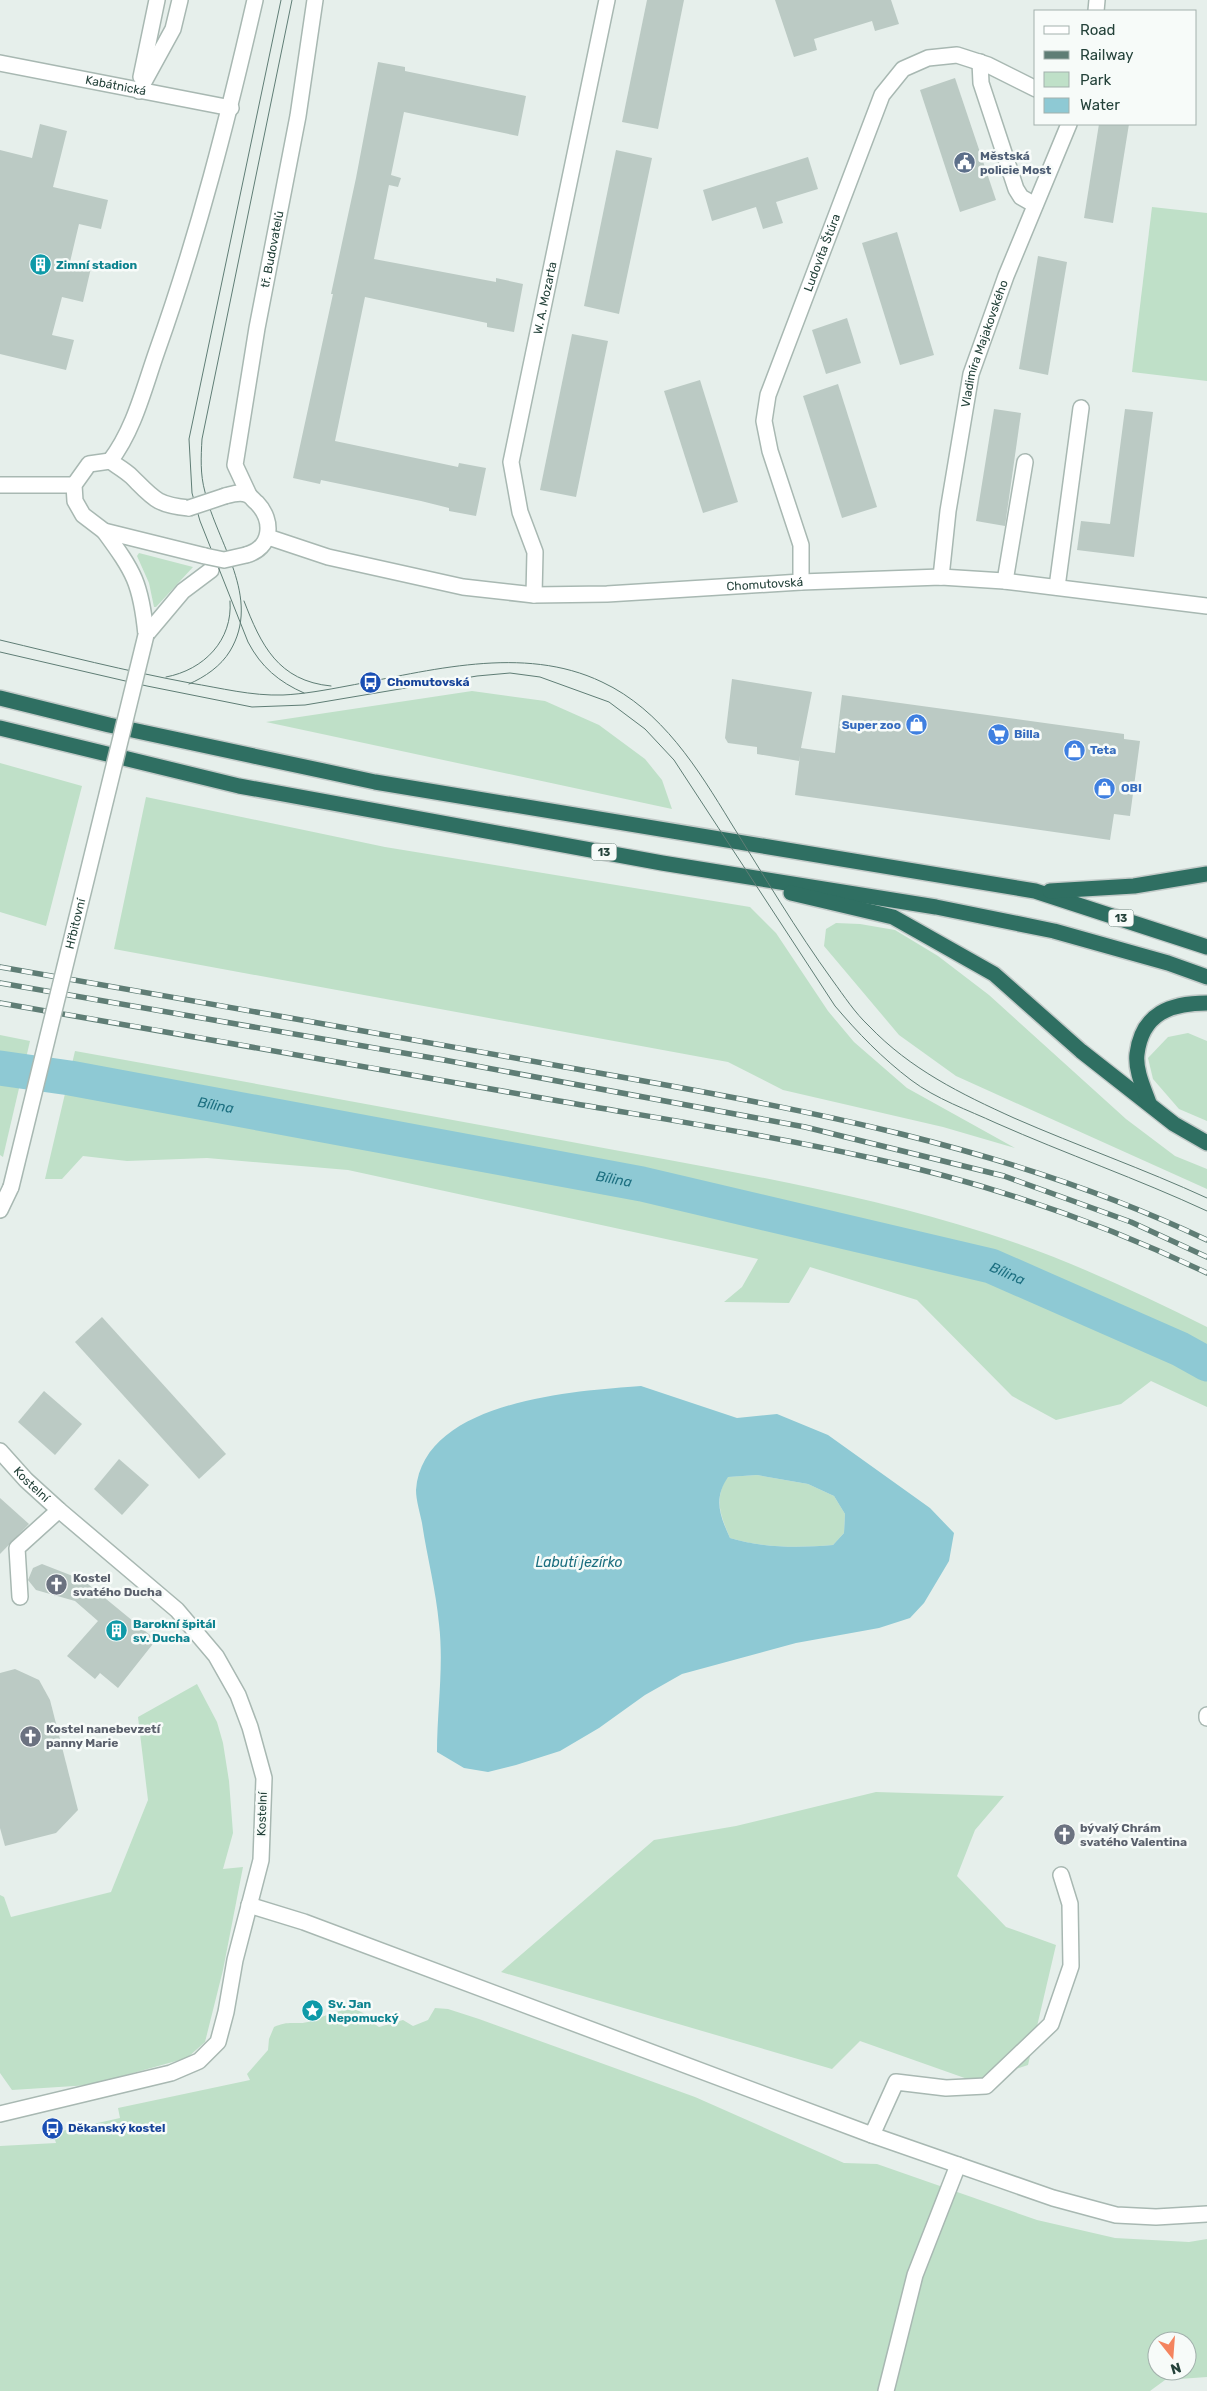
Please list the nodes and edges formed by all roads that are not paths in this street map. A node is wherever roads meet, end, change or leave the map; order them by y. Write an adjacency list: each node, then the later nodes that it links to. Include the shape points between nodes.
1 (157, 0): 9 (street)
2 (180, 0): 9 (street, via 173,29)
3 (255, 0): 10 (street)
4 (315, 0): 18 (street, tř. Budovatelů, via 298,116 257,328 236,465)
5 (607, 0): 26 (street, W. A. Mozarta, via 511,462 520,512 535,552)
6 (980, 62): 8 (street, Ludovíta Štúra); 12 (street, via 981,83 1016,189 1021,198); 24 (street, Ludovíta Štúra, via 957,55 928,58 903,69 882,95 768,395 764,421 770,451 802,546)
7 (0, 63): 9 (street, Kabátnická)
8 (1034, 88)
9 (139, 91): 10 (street, Kabátnická)
10 (231, 108): 14 (street, via 200,222 166,325 123,444)
11 (1069, 125): 12 (street, Vladimíra Majakovského)
12 (1035, 205): 22 (street, Vladimíra Majakovského, via 971,374 948,511)
13 (1081, 408): 25 (street)
14 (110, 461): 17 (street, via 89,464); 18 (street, bridge, via 131,476 148,495 162,503 189,508 236,493)
15 (1025, 462): 23 (street)
16 (0, 485): 17 (street)
17 (74, 486): 19 (street, via 75,501 83,515)
18 (249, 495): 20 (street, via 269,520)
19 (104, 531): 21 (street); 28 (street, via 131,568 138,584)
20 (268, 537): 21 (street, bridge, via 254,553); 26 (street, Chomutovská, via 328,557 463,587)
21 (208, 563): 28 (street)
22 (941, 577): 23 (street, Chomutovská); 24 (street, Chomutovská)
23 (1005, 581): 25 (street, Chomutovská)
24 (801, 582): 26 (street, Chomutovská, via 607,594)
25 (1057, 587): 27 (street, Chomutovská)
26 (534, 595)
27 (1207, 606)
28 (146, 635): 39 (street, Hřbitovní, bridge, via 11,1186)
29 (0, 698): 33 (highway, 13, via 374,782)
30 (0, 728): 31 (highway, 13, via 239,786)
31 (662, 863): 35 (highway, 13, via 936,907 1054,931); 37 (highway, via 893,917 994,974 1081,1051)
32 (1207, 874): 33 (highway, via 1134,886 1078,891)
33 (1035, 890): 34 (highway, 13)
34 (1207, 947)
35 (1207, 977)
36 (1207, 1003): 37 (highway, via 1170,1007 1151,1019 1142,1033 1136,1055)
37 (1149, 1103): 38 (highway, via 1174,1124)
38 (1207, 1143)
39 (0, 1210)
40 (0, 1451): 41 (street, Kostelní)
41 (59, 1510): 42 (street, via 17,1548); 44 (street, Kostelní, via 177,1610 216,1656 238,1695 264,1778 260,1860)
42 (20, 1597)
43 (1061, 1875): 46 (street, via 1070,1904 1071,1966 1051,2024 986,2086 946,2088 896,2082)
44 (249, 1905): 45 (street, Kostelní, via 218,2042 199,2061 171,2072); 46 (street, via 304,1922)
45 (0, 2114)
46 (872, 2135): 47 (street)
47 (958, 2166): 48 (street, via 1053,2198 1116,2214 1156,2217); 49 (street, via 915,2275)
48 (1207, 2214)
49 (886, 2391)

